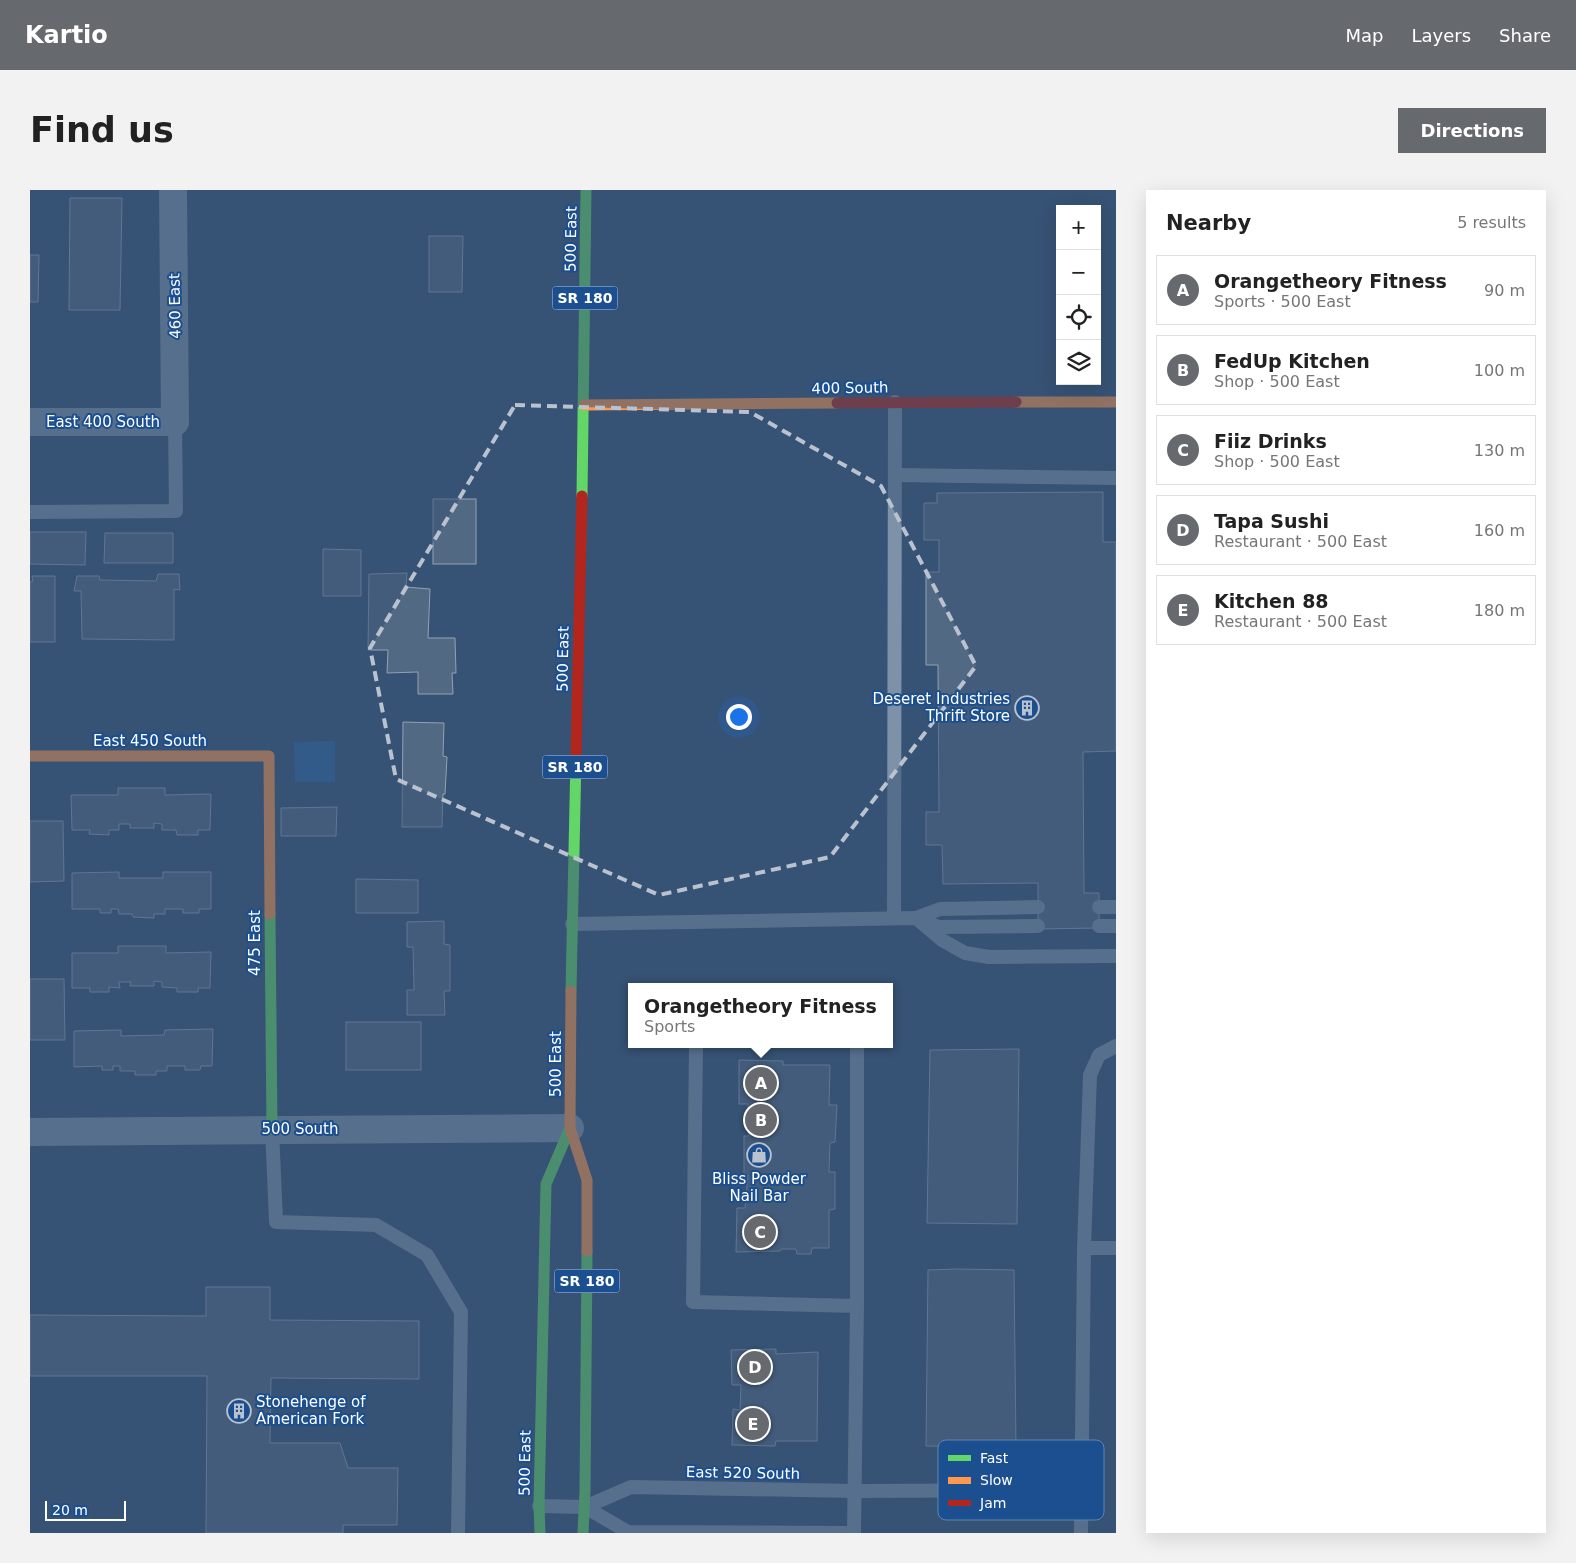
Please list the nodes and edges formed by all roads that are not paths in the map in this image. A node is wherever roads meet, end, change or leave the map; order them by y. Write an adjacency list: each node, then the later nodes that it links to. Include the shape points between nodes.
1 (173, 190): 7 (street, 460 East)
2 (586, 190): 5 (main road, 500 East / SR 180)
3 (895, 402): 4 (main road, 400 South); 5 (main road, 400 South); 8 (lane)
4 (1116, 402)
5 (584, 405): 18 (main road, 500 East / SR 180)
6 (30, 422): 7 (street, East 400 South)
7 (175, 422): 10 (lane, via 176,511)
8 (895, 475): 9 (lane); 16 (lane)
9 (1116, 478)
10 (30, 512)
11 (30, 756): 12 (main road, East 450 South)
12 (269, 756): 27 (main road, 475 East)
13 (1038, 907): 17 (lane, via 940,909)
14 (1099, 907): 15 (lane)
15 (1116, 907)
16 (894, 918): 17 (lane); 18 (lane)
17 (916, 918): 19 (lane, via 939,927); 22 (lane, via 942,940 965,952 989,958)
18 (572, 924): 26 (main road, 500 East / SR 180)
19 (1038, 926)
20 (1099, 926): 21 (lane)
21 (1116, 926)
22 (1116, 956)
23 (1116, 1046): 29 (lane, via 1099,1055 1090,1075)
24 (696, 1048): 31 (lane, via 693,1302)
25 (857, 1048): 31 (lane)
26 (570, 1128): 27 (street, 500 South); 35 (main road, 500 East / SR 180, via 546,1184); 36 (main road, 500 East / SR 180, via 588,1180)
27 (272, 1129): 28 (street, 500 South); 38 (lane, via 276,1222 376,1225 426,1255 460,1312)
28 (30, 1132)
29 (1084, 1248): 30 (lane); 32 (lane)
30 (1116, 1248)
31 (857, 1306): 33 (lane)
32 (1082, 1440)
33 (855, 1491): 34 (lane, East 520 South); 36 (lane, East 520 South, via 631,1487); 42 (lane)
34 (938, 1491)
35 (539, 1506): 36 (lane); 39 (main road, 500 East / SR 180)
36 (585, 1507): 40 (main road, 500 East / SR 180); 41 (lane, via 628,1532)
37 (1081, 1520): 43 (lane)
38 (458, 1533)
39 (540, 1533)
40 (583, 1533)
41 (847, 1533)
42 (854, 1533)
43 (1081, 1533)

